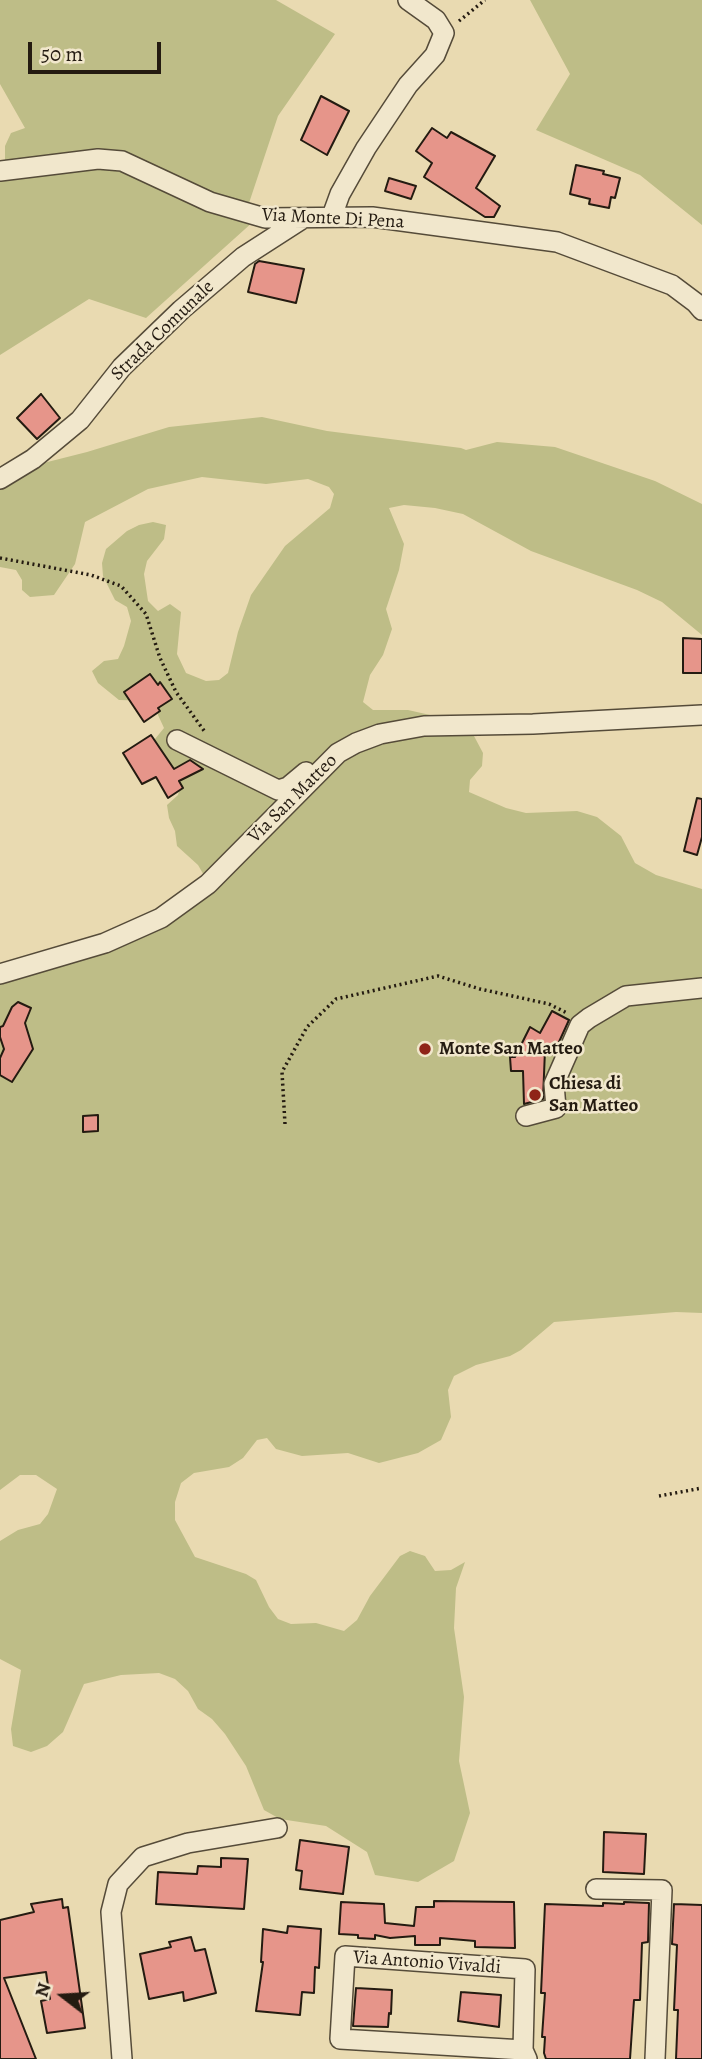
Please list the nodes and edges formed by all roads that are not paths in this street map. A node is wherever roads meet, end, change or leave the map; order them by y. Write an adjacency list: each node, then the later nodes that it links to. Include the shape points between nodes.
1 (408, 0): 3 (street, via 436,20 443,33 435,55 408,85 366,148)
2 (0, 171): 4 (street, Via Monte Di Pena, via 98,159 122,162 210,202 265,218)
3 (332, 216): 4 (street, Via Monte Di Pena); 5 (street, Via Monte Di Pena, via 372,217 557,242 672,285)
4 (302, 219): 6 (street, Strada Comunale, via 243,257 181,310 122,367 80,420)
5 (702, 310)
6 (0, 479)
7 (702, 715): 9 (street, Via San Matteo, via 424,726 380,734)
8 (177, 740): 9 (street, via 278,790)
9 (338, 753): 10 (street, Via San Matteo, via 208,884 161,918 105,943)
10 (0, 974)
11 (702, 988): 12 (street, via 626,996 589,1018 580,1025 554,1084 556,1108)
12 (526, 1116)
13 (277, 1828): 16 (street, via 188,1843 144,1857 118,1884 111,1912)
14 (596, 1889): 17 (street, via 662,1890)
15 (525, 2055): 15 (street, Via Antonio Vivaldi, via 525,1969 345,1956 340,2039)
16 (122, 2059)
17 (655, 2059)

